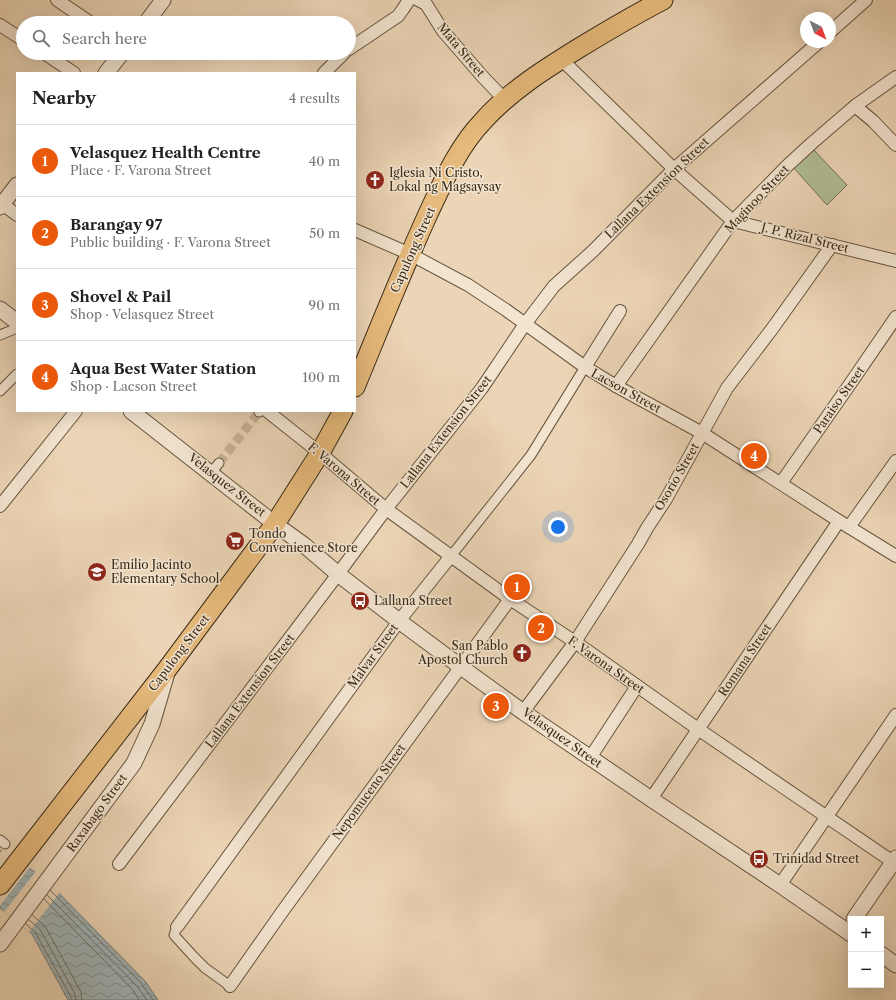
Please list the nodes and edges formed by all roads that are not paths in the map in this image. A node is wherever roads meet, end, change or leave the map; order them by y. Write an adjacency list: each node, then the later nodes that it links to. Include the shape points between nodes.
1 (163, 0): 8 (street)
2 (409, 0): 12 (street, via 398,16)
3 (418, 0): 22 (street, Mata Street, via 426,4 443,31)
4 (663, 0): 14 (main road, Capulong Street)
5 (866, 0): 10 (street)
6 (59, 1): 7 (street)
7 (81, 16)
8 (151, 16)
9 (0, 24): 11 (street)
10 (836, 27)
11 (16, 35)
12 (356, 44)
13 (811, 48): 25 (street, Lallana Extension Street)
14 (561, 59): 22 (main road, Capulong Street); 25 (street, J. P. Rizal Street)
15 (54, 60): 18 (street)
16 (117, 60): 19 (street)
17 (337, 60): 20 (street)
18 (72, 72)
19 (108, 72)
20 (325, 72)
21 (896, 77): 23 (street, Maginoo Street)
22 (504, 99): 32 (main road, Capulong Street, via 466,142 444,180)
23 (855, 106): 24 (street); 29 (street, Maginoo Street, via 787,166)
24 (896, 145)
25 (674, 169): 29 (street, J. P. Rizal Street); 38 (street, Lallana Extension Street, via 554,286)
26 (16, 186): 27 (street)
27 (1, 204): 28 (street)
28 (16, 214)
29 (734, 221): 31 (street, J. P. Rizal Street); 44 (street, Maginoo Street)
30 (356, 230): 32 (street, Lacson Street)
31 (832, 245): 33 (street, J. P. Rizal Street); 50 (street, Osorio Street, via 727,388)
32 (410, 254): 38 (street, Lacson Street, via 468,285); 43 (main road, Capulong Street)
33 (896, 261)
34 (0, 309): 37 (street)
35 (620, 311): 41 (street)
36 (896, 317): 53 (street, Paraiso Street)
37 (16, 321)
38 (525, 324): 41 (street, Lacson Street); 55 (street, Lallana Extension Street, via 482,388)
39 (16, 328): 40 (street)
40 (0, 335)
41 (584, 367): 44 (street, Lacson Street); 58 (street, Malvar Street, via 531,456)
42 (16, 375): 45 (street)
43 (356, 385)
44 (616, 386): 50 (street, Lacson Street)
45 (0, 391)
46 (75, 412): 54 (street)
47 (132, 412): 56 (street, Velasquez Street, via 215,468)
48 (263, 412): 51 (street, F. Varona Street)
49 (342, 412): 51 (main road, Capulong Street)
50 (702, 433): 53 (street, Lacson Street); 63 (street, Osorio Street, via 666,500)
51 (320, 453): 55 (street, F. Varona Street); 56 (main road, Capulong Street)
52 (896, 461): 57 (street, Romana Street)
53 (780, 483): 57 (street, Lacson Street)
54 (0, 506)
55 (386, 509): 58 (street, F. Varona Street); 60 (street, Lallana Extension Street)
56 (275, 524): 60 (street, Velasquez Street); 65 (main road, Capulong Street)
57 (844, 524): 59 (street, Lacson Street); 69 (street, Romana Street)
58 (451, 556): 61 (street, F. Varona Street); 62 (street, Malvar Street)
59 (896, 556)
60 (338, 574): 62 (street, Velasquez Street); 74 (street, Lallana Extension Street)
61 (510, 599): 63 (street, F. Varona Street); 64 (street, Nepomuceno Street)
62 (399, 621): 64 (street, Velasquez Street); 79 (street, Malvar Street)
63 (575, 642): 66 (street, F. Varona Street); 67 (street, Osorio Street)
64 (461, 667): 67 (street, Velasquez Street); 83 (street, Nepomuceno Street)
65 (168, 668): 75 (main road, Capulong Street); 80 (street, Raxabago Street, via 152,724 134,763)
66 (637, 686): 69 (street, F. Varona Street); 70 (street)
67 (523, 712): 70 (street, Velasquez Street)
68 (896, 715): 72 (street)
69 (698, 729): 71 (street, Romana Street); 72 (street, F. Varona Street)
70 (590, 758): 71 (street, Velasquez Street)
71 (651, 800): 76 (street, Velasquez Street)
72 (827, 817): 73 (street, F. Varona Street); 76 (street)
73 (895, 861): 77 (street)
74 (119, 864)
75 (0, 885)
76 (780, 885): 78 (street, Velasquez Street)
77 (858, 916)
78 (848, 925)
79 (177, 927): 83 (street, via 174,935 205,968)
80 (0, 944)
81 (884, 956): 82 (street)
82 (896, 965)
83 (230, 986)

